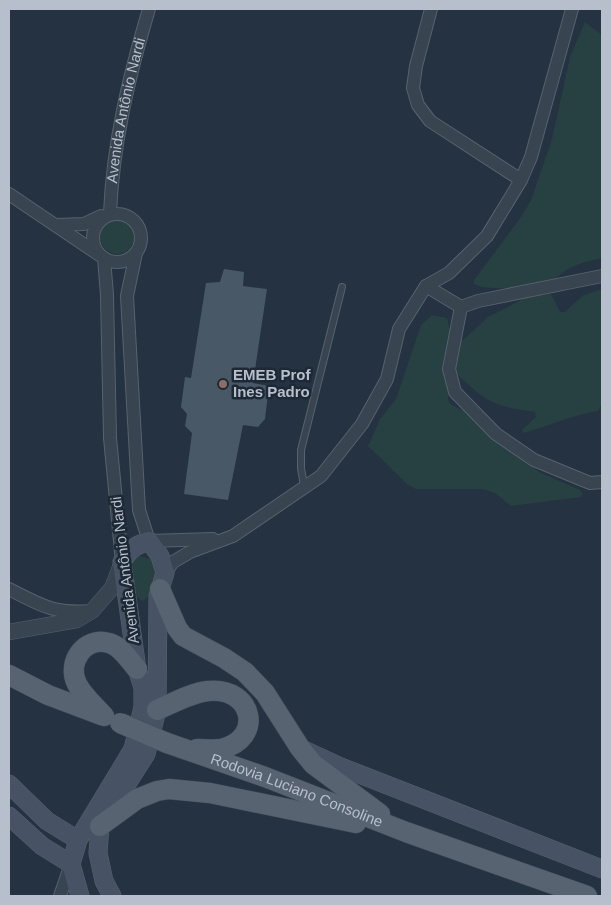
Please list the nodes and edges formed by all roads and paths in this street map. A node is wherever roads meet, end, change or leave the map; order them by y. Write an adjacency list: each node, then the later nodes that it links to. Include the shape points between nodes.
1 (149, 9): 6 (street, Avenida Antônio Nardi, via 118,128)
2 (431, 9): 4 (street, via 413,88 418,105 430,121)
3 (572, 9): 4 (street, via 531,157)
4 (521, 180): 12 (street, via 487,236 449,273)
5 (9, 194): 7 (street)
6 (109, 213): 7 (street, via 84,224); 8 (street, via 123,214 136,222 141,238); 9 (street, via 93,232 94,248)
7 (56, 225): 9 (street)
8 (136, 253): 9 (street, via 122,262); 17 (street, Avenida Antônio Nardi, via 126,296 139,510)
9 (101, 257): 18 (street, Avenida Antônio Nardi, via 107,296 110,438)
10 (602, 276): 13 (street)
11 (342, 286): 15 (lane, via 301,450)
12 (426, 286): 13 (street); 15 (street, via 399,329 386,379 362,424 321,476)
13 (460, 307): 14 (street, via 449,369 455,392 496,434 534,460 590,483)
14 (602, 482)
15 (304, 486): 16 (street)
16 (233, 536): 17 (street); 19 (street, via 190,552 174,562)
17 (149, 541): 18 (main road, via 138,544); 19 (main road, Avenida Antônio Nardi, via 160,556)
18 (122, 562): 21 (main road, Avenida Antônio Nardi); 22 (street, via 112,588)
19 (161, 586): 21 (main road, via 151,604 143,606); 26 (main road, Avenida Antônio Nardi); 29 (main road, via 183,636 235,665 254,680)
20 (9, 589): 22 (street, via 46,608)
21 (127, 598): 24 (main road, Avenida Antônio Nardi)
22 (92, 611): 23 (street, via 76,620)
23 (9, 632)
24 (137, 669): 27 (main road, via 123,652 108,643 92,643 80,650 74,664 76,683); 34 (main road, Avenida Antônio Nardi, via 143,707 133,749)
25 (9, 675): 27 (main road, Rodovia Luciano Consoline)
26 (158, 710): 28 (main road, via 207,691 228,692 246,707 248,726 239,740 221,748); 32 (main road, Avenida Antônio Nardi, via 146,754)
27 (112, 720): 28 (main road, Rodovia Luciano Consoline, bridge)
28 (175, 746): 33 (main road, Rodovia Luciano Consoline)
29 (300, 748): 33 (main road, via 328,776); 37 (main road)
30 (9, 784): 34 (main road, via 46,821)
31 (9, 816): 36 (main road, via 42,846)
32 (100, 826): 33 (main road, via 147,794 185,789); 35 (main road)
33 (406, 832): 41 (main road, Rodovia Luciano Consoline)
34 (78, 840): 36 (main road, Avenida Antônio Nardi)
35 (98, 853): 36 (main road); 40 (main road, via 104,881)
36 (72, 867): 38 (street); 39 (main road)
37 (602, 868)
38 (60, 896)
39 (83, 896)
40 (112, 896)
41 (587, 896)

